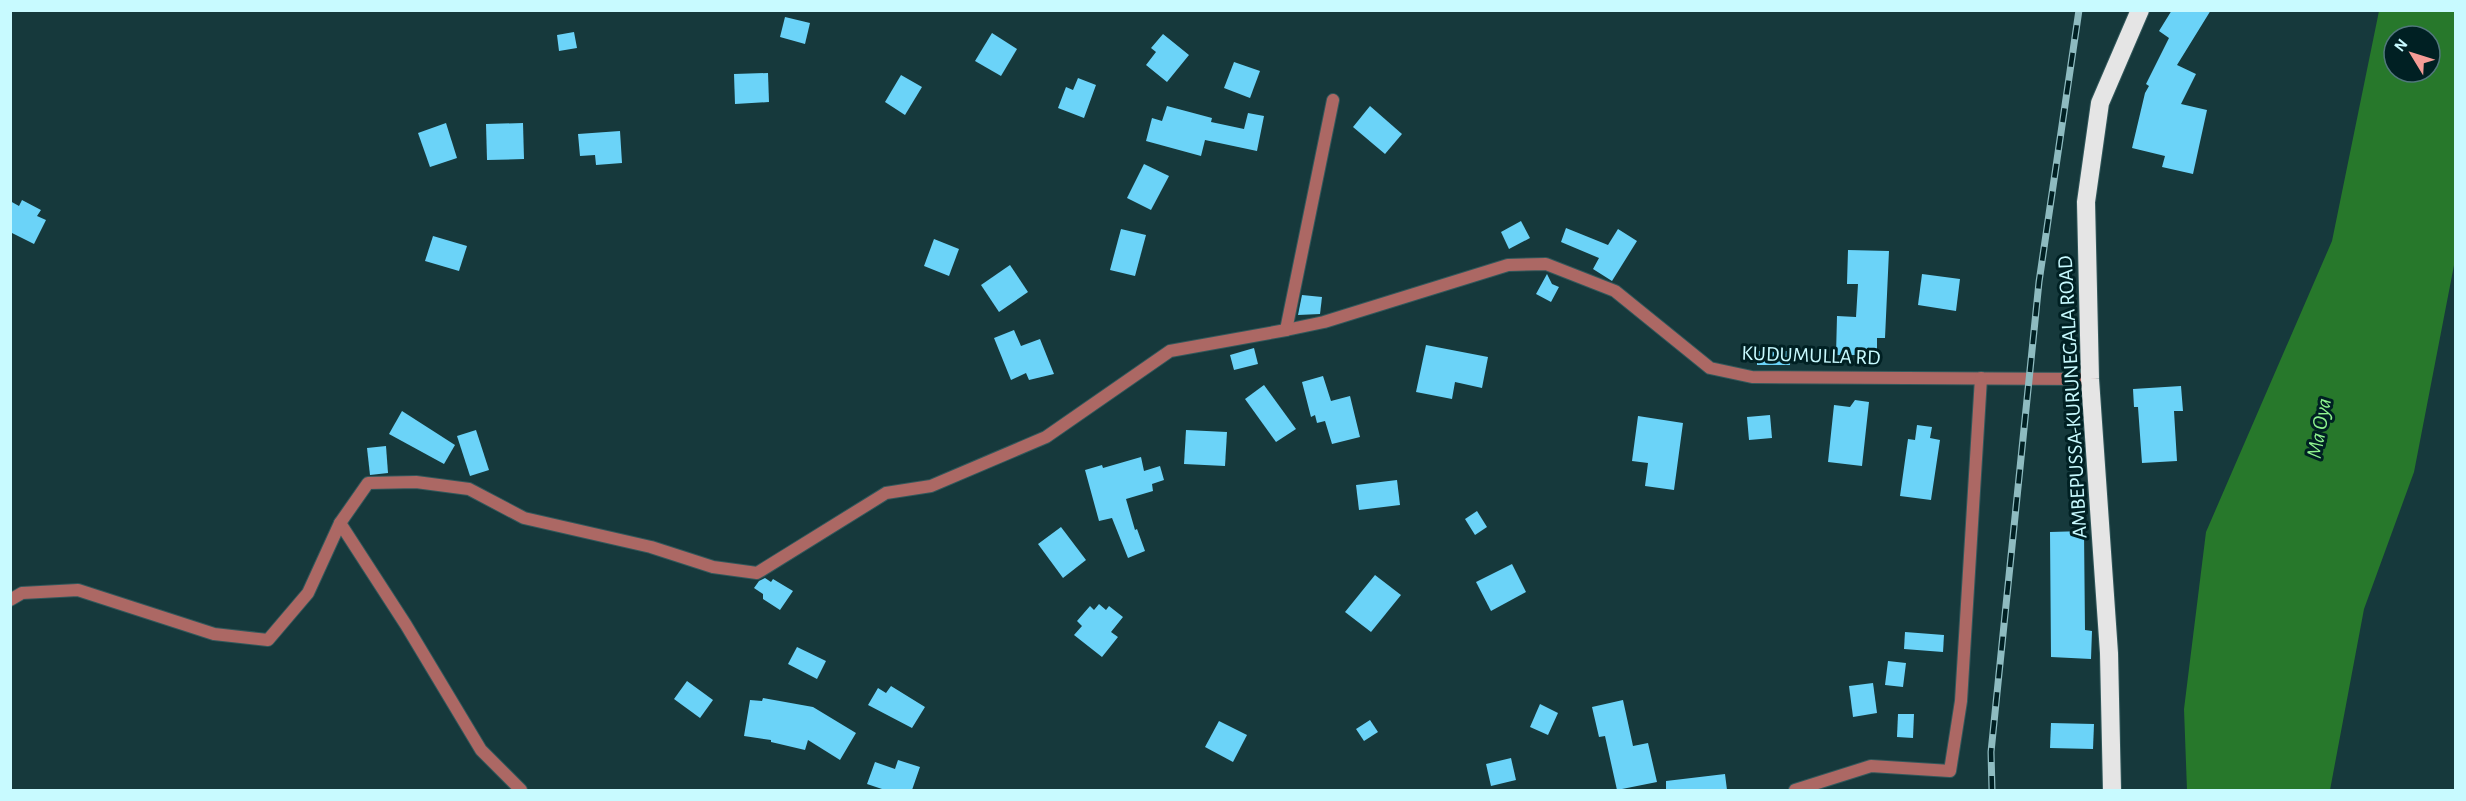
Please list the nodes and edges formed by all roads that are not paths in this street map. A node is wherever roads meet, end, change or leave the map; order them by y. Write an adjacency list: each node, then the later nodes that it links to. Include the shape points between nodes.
1 (2140, 10): 5 (highway, AMBEPUSSA-KURUNEGALA ROAD, via 2100,103 2086,202)
2 (1333, 100): 3 (street)
3 (1286, 330): 4 (street, KUDUMULLA RD, via 1324,322 1508,265 1546,264 1615,291 1710,368 1752,377); 6 (street, KUDUMULLA RD, via 1170,351 1046,437 931,486 886,493 757,573 712,567 651,547 524,518 469,489 416,482 368,483)
4 (1981, 378): 5 (street, KUDUMULLA RD); 9 (street, via 1961,701 1950,771 1871,766)
5 (2090, 379): 10 (highway, AMBEPUSSA-KURUNEGALA ROAD, via 2109,653)
6 (340, 523): 7 (street, via 308,593 268,640 214,634 78,590 22,593); 8 (street, via 481,750)
7 (10, 600)
8 (520, 790)
9 (1795, 790)
10 (2112, 790)

